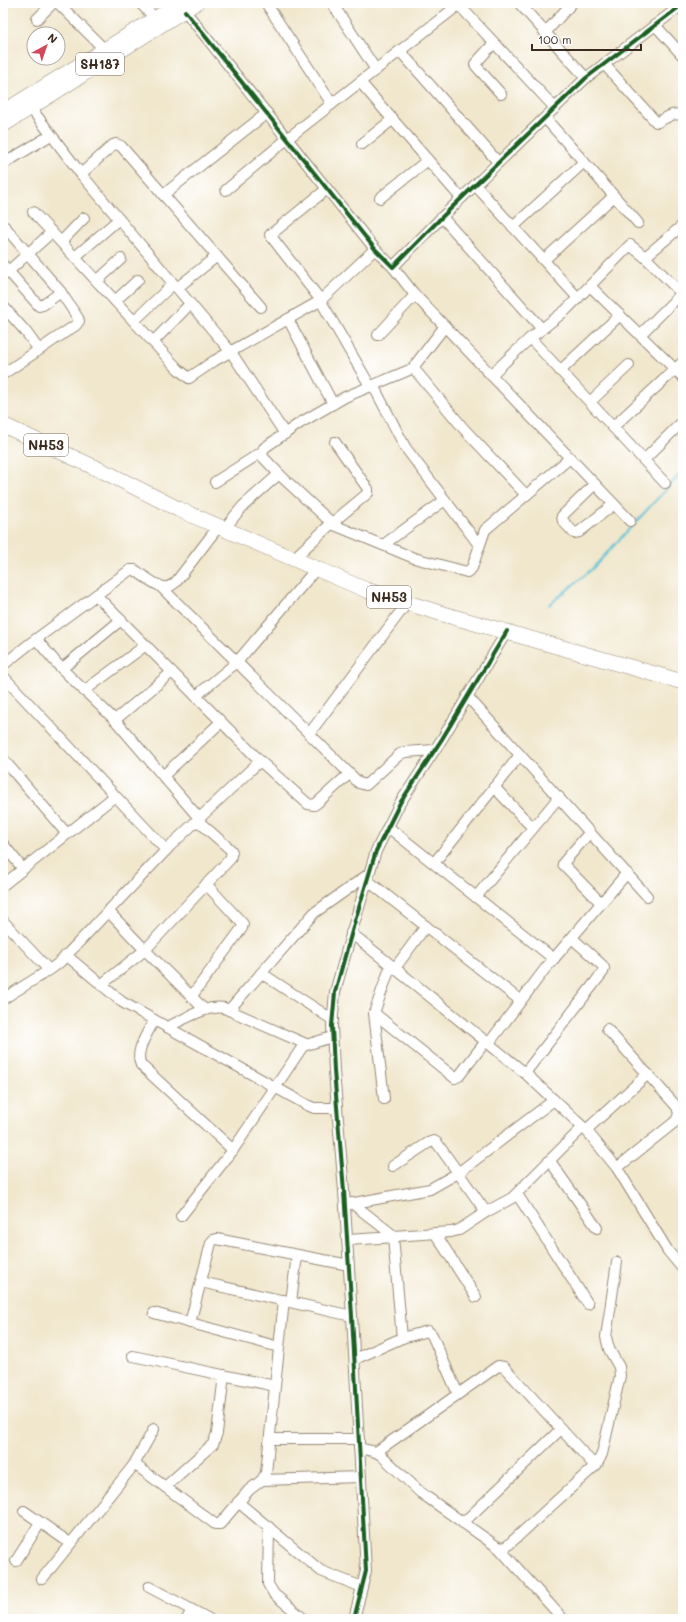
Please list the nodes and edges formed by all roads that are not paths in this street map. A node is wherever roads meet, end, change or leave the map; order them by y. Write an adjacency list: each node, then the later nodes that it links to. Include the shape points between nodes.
1 (53, 3): 13 (street)
2 (58, 3): 18 (street)
3 (140, 3): 12 (street)
4 (197, 3): 11 (main road, SH187)
5 (266, 3): 26 (street)
6 (332, 3): 21 (street)
7 (519, 3): 15 (street)
8 (572, 3): 15 (street)
9 (459, 4): 16 (street); 17 (street)
10 (683, 4): 14 (street)
11 (182, 7): 12 (main road, SH187); 18 (main road, SH187); 29 (street)
12 (155, 18): 18 (main road, SH187)
13 (37, 19)
14 (655, 25): 19 (street); 20 (street)
15 (545, 33): 22 (street)
16 (494, 43): 24 (street, via 475,64); 27 (street)
17 (400, 51): 21 (street); 38 (street)
18 (108, 53): 25 (main road, SH187)
19 (683, 56)
20 (604, 64): 22 (street); 31 (street, via 654,120 658,122 675,114 680,114)
21 (376, 70): 23 (street)
22 (586, 78): 27 (street)
23 (360, 82): 26 (street); 32 (street)
24 (501, 94)
25 (27, 103): 28 (main road, SH187); 33 (main road, SH187); 34 (street)
26 (332, 104): 35 (street)
27 (555, 108): 30 (street)
28 (3, 111)
29 (266, 114): 35 (street); 45 (street)
30 (545, 118): 38 (street); 39 (street)
31 (683, 118)
32 (393, 119): 36 (street); 37 (street)
33 (3, 126)
34 (51, 135): 40 (street); 41 (street)
35 (287, 139): 43 (street); 44 (street)
36 (362, 144)
37 (428, 160): 46 (street); 48 (street)
38 (498, 162): 42 (street)
39 (584, 162): 47 (street); 56 (street)
40 (3, 164)
41 (81, 174): 45 (street, via 113,145 118,145); 52 (street)
42 (475, 185): 46 (street); 56 (street)
43 (327, 189): 59 (street); 76 (street, via 270,235)
44 (226, 190)
45 (163, 195): 61 (street)
46 (458, 195): 50 (street)
47 (614, 196): 53 (street); 65 (street)
48 (380, 198)
49 (33, 212): 57 (street)
50 (442, 217): 66 (street); 85 (street)
51 (84, 218): 58 (street)
52 (119, 220): 62 (street); 70 (street)
53 (638, 223)
54 (683, 225): 63 (street)
55 (5, 227): 60 (street)
56 (513, 227): 65 (street)
57 (52, 232): 58 (street); 60 (street)
58 (61, 242): 62 (street)
59 (378, 252): 66 (street); 76 (street)
60 (29, 253): 67 (street); 72 (street)
61 (217, 256): 70 (street); 80 (street)
62 (75, 257): 69 (street)
63 (645, 257): 71 (street, via 630,245); 73 (street)
64 (121, 260): 69 (street)
65 (544, 260): 75 (street)
66 (391, 265): 74 (street)
67 (5, 271): 72 (street, via 39,306)
68 (138, 280): 77 (street)
69 (97, 281): 77 (street)
70 (175, 286): 78 (street); 83 (street)
71 (590, 286): 75 (street); 81 (street)
72 (61, 292): 91 (street, via 79,321)
73 (682, 293): 87 (street)
74 (415, 295): 84 (street); 86 (street)
75 (578, 298): 85 (street)
76 (319, 300): 82 (street); 100 (street)
77 (115, 301): 83 (street)
78 (190, 304): 89 (street); 90 (street)
79 (3, 306): 91 (street)
80 (262, 307)
81 (620, 315): 87 (street); 96 (street)
82 (288, 319): 90 (street); 102 (street)
83 (134, 321): 89 (street)
84 (445, 326): 94 (street); 98 (street)
85 (542, 329): 88 (street)
86 (378, 335)
87 (640, 335): 95 (street)
88 (530, 338): 96 (street); 98 (street)
89 (153, 342): 90 (street, via 186,377 190,378 214,361)
90 (226, 346): 106 (street)
91 (39, 350): 97 (street)
92 (683, 362): 95 (street)
93 (629, 365): 101 (street)
94 (414, 368): 100 (street); 115 (street, via 464,428)
95 (675, 370): 99 (street); 105 (street)
96 (560, 371): 101 (street)
97 (3, 374)
98 (491, 375): 109 (street)
99 (683, 377)
100 (371, 386): 102 (street); 116 (street, via 405,447)
101 (590, 402): 105 (street)
102 (333, 404): 106 (street)
103 (3, 425): 120 (highway, NH53)
104 (679, 425): 110 (street)
105 (613, 427): 110 (street)
106 (285, 434): 108 (street)
107 (335, 442): 119 (street, via 369,491)
108 (262, 452): 111 (street, via 261,455); 112 (street)
109 (570, 458): 114 (street); 115 (street)
110 (644, 460): 113 (street)
111 (279, 474): 119 (street); 120 (street)
112 (215, 482)
113 (665, 483)
114 (595, 484): 117 (street); 117 (street, via 562,516 563,521 574,533 579,532)
115 (526, 495): 122 (street, via 485,530)
116 (445, 500): 121 (street); 122 (street)
117 (614, 504): 118 (street)
118 (630, 520)
119 (332, 523): 121 (street); 123 (street)
120 (221, 528): 123 (highway, NH53); 125 (street, via 176,582 170,586)
121 (382, 545): 122 (street, via 414,558 464,572 471,570)
122 (479, 545)
123 (293, 559): 124 (highway, NH53)
124 (316, 569): 127 (highway, NH53, via 366,590); 132 (street)
125 (159, 586): 126 (street, via 135,570 130,570); 132 (street)
126 (96, 595): 128 (street); 130 (street)
127 (407, 603): 129 (highway, NH53); 143 (street)
128 (121, 620): 131 (street); 134 (street)
129 (507, 631): 137 (highway, NH53); 140 (street)
130 (36, 638): 133 (street); 134 (street)
131 (146, 645): 135 (street); 138 (street)
132 (237, 662): 139 (street); 143 (street)
133 (3, 665)
134 (61, 668): 138 (street)
135 (172, 672): 139 (street); 141 (street)
136 (3, 676): 151 (street)
137 (683, 682)
138 (84, 691): 141 (street)
139 (196, 696): 142 (street)
140 (468, 696): 144 (street); 145 (street)
141 (115, 720): 149 (street)
142 (221, 722): 147 (street); 149 (street)
143 (309, 734): 148 (street)
144 (434, 750): 148 (street, via 400,754 366,785 359,783); 154 (street, via 400,803)
145 (520, 755): 150 (street); 152 (street)
146 (3, 759): 157 (street)
147 (260, 761): 148 (street, via 311,805 317,803); 153 (street)
148 (349, 774)
149 (163, 776): 153 (street)
150 (494, 787): 155 (street); 160 (street)
151 (115, 796): 157 (street); 159 (street)
152 (559, 798): 155 (street); 156 (street)
153 (198, 819): 159 (street); 164 (street, via 232,852 230,859)
154 (388, 827): 160 (street); 163 (street, via 376,851)
155 (533, 828): 167 (street)
156 (590, 832): 162 (street); 168 (street, via 563,864)
157 (67, 834): 161 (street)
158 (3, 844): 161 (street)
159 (166, 850): 169 (street)
160 (434, 863): 167 (street)
161 (23, 869): 165 (street)
162 (627, 873): 166 (street); 168 (street)
163 (368, 877): 171 (street); 172 (street); 179 (street, via 314,913)
164 (206, 884): 174 (street); 181 (street, via 243,924)
165 (3, 885)
166 (647, 896)
167 (476, 897): 176 (street)
168 (601, 903): 173 (street)
169 (108, 911): 174 (street); 175 (street)
170 (3, 921): 178 (street)
171 (426, 926): 177 (street); 183 (street)
172 (351, 933): 177 (street); 188 (street, via 335,992)
173 (572, 938): 176 (street); 194 (street, via 602,965 603,972)
174 (145, 950): 180 (street); 181 (street)
175 (66, 955): 178 (street); 180 (street)
176 (554, 959): 183 (street)
177 (393, 966): 186 (street); 192 (street)
178 (49, 970): 182 (street)
179 (261, 973): 185 (street); 188 (street)
180 (101, 985): 187 (street, via 122,1002)
181 (191, 997): 184 (street)
182 (3, 999)
183 (521, 1001): 192 (street)
184 (205, 1010): 185 (street, via 219,1007); 189 (street)
185 (229, 1010): 193 (street)
186 (374, 1013): 192 (street, via 454,1078 459,1076); 197 (street)
187 (154, 1020): 189 (street); 201 (street, via 140,1048 138,1060 141,1065)
188 (333, 1020): 191 (street)
189 (167, 1027): 196 (street)
190 (608, 1029): 195 (street)
191 (332, 1037): 193 (street); 199 (street)
192 (488, 1042): 194 (street)
193 (306, 1044): 196 (street)
194 (525, 1073): 198 (street)
195 (648, 1074): 200 (street); 204 (street, via 677,1107 679,1118)
196 (275, 1088): 199 (street, via 310,1107); 201 (street)
197 (384, 1099)
198 (554, 1100): 200 (street); 205 (street)
199 (337, 1108): 207 (street)
200 (584, 1129): 202 (street); 204 (street)
201 (233, 1150): 209 (street)
202 (550, 1161): 206 (street); 210 (street)
203 (393, 1166): 205 (street, via 428,1142 434,1141)
204 (617, 1168): 217 (street, via 668,1251)
205 (458, 1172): 207 (street, via 424,1191); 208 (street)
206 (517, 1194): 208 (street); 221 (street)
207 (348, 1204): 212 (street); 213 (street)
208 (486, 1212): 211 (street, via 459,1230)
209 (181, 1216)
210 (597, 1228)
211 (435, 1233): 212 (street); 219 (street)
212 (395, 1237): 213 (street); 225 (street)
213 (347, 1240): 216 (street)
214 (297, 1255): 216 (street); 218 (street, via 213,1240); 220 (street)
215 (617, 1262): 238 (street, via 606,1337 609,1349 619,1367 620,1376 602,1454)
216 (349, 1265): 223 (street)
217 (683, 1269)
218 (201, 1282): 220 (street); 224 (street)
219 (476, 1297)
220 (288, 1301): 223 (street); 226 (street)
221 (588, 1304)
222 (154, 1313): 224 (street)
223 (352, 1316): 228 (street)
224 (190, 1323): 226 (street)
225 (402, 1338): 228 (street); 231 (street, via 425,1330 430,1333)
226 (279, 1347): 230 (street)
227 (133, 1356): 229 (street)
228 (355, 1360): 235 (street)
229 (224, 1375): 230 (street); 241 (street, via 217,1433 213,1444)
230 (275, 1386): 234 (street)
231 (458, 1394): 233 (street, via 501,1365); 236 (street)
232 (154, 1429): 237 (street)
233 (561, 1429): 238 (street); 245 (street)
234 (270, 1439): 235 (street); 240 (street, via 266,1473)
235 (359, 1444): 236 (street); 239 (street)
236 (376, 1452): 245 (street, via 421,1493)
237 (133, 1466): 241 (street, via 137,1466); 247 (street)
238 (595, 1466): 248 (street, via 506,1547)
239 (361, 1477): 240 (street); 252 (street, via 366,1571)
240 (262, 1480): 242 (street)
241 (165, 1487): 242 (street, via 215,1524 220,1524)
242 (238, 1502): 246 (street)
243 (24, 1511): 244 (street)
244 (40, 1523): 247 (street); 249 (street)
245 (463, 1523): 248 (street)
246 (269, 1527): 252 (street, via 321,1571); 255 (street, via 268,1584 274,1594)
247 (70, 1544): 250 (street)
248 (499, 1548): 257 (street)
249 (16, 1561)
250 (42, 1579)
251 (150, 1587): 253 (street)
252 (362, 1587): 256 (street)
253 (189, 1614): 254 (street)
254 (209, 1619)
255 (304, 1619)
256 (354, 1619)
257 (563, 1619)

